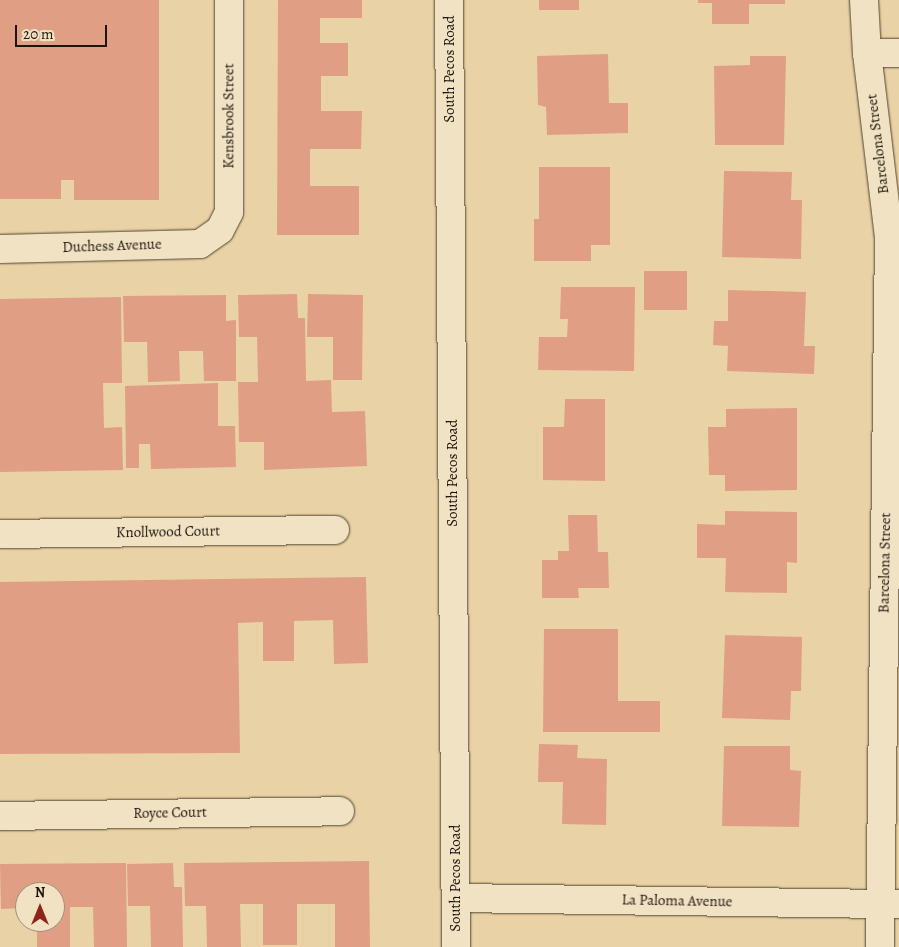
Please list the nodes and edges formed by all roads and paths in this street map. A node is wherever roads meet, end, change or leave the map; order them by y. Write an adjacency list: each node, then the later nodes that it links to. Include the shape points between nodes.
1 (229, 0): 6 (street, Kensbrook Street, via 229,212)
2 (449, 0): 12 (street, South Pecos Road)
3 (864, 0): 4 (street, Barcelona Street)
4 (867, 53): 5 (street); 13 (street, Barcelona Street, via 889,237)
5 (899, 53)
6 (220, 230): 7 (street, Duchess Avenue, via 200,244)
7 (0, 249)
8 (336, 530): 9 (street, Knollwood Court)
9 (0, 534)
10 (340, 811): 11 (street, Royce Court)
11 (0, 816)
12 (456, 898): 13 (street, La Paloma Avenue); 14 (street, South Pecos Road)
13 (890, 904): 15 (street, Barcelona Street)
14 (456, 947)
15 (880, 947)

